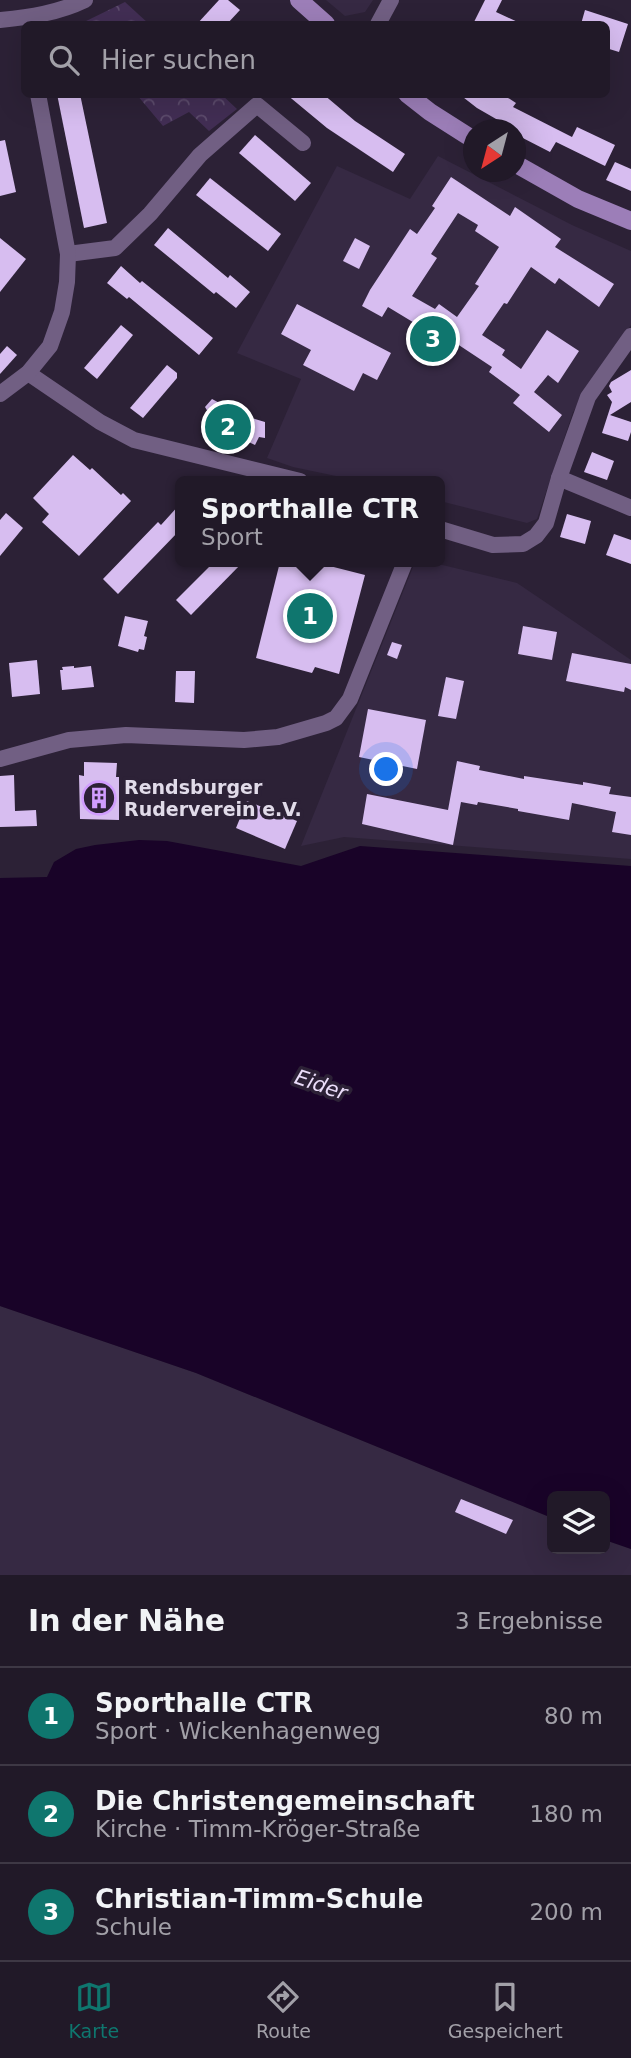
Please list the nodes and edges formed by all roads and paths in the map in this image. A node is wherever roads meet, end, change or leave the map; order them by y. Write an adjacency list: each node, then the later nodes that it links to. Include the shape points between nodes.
1 (85, 0): 5 (street)
2 (299, 0): 6 (main road)
3 (391, 0): 7 (street)
4 (0, 20): 5 (street)
5 (25, 21)
6 (323, 21)
7 (380, 21)
8 (39, 98): 14 (street)
9 (412, 98): 10 (main road)
10 (463, 133)
11 (303, 143): 14 (street, via 257,105 200,155 115,248)
12 (526, 170): 13 (main road, via 578,199)
13 (631, 221)
14 (68, 254): 16 (street, via 62,312 50,346)
15 (631, 336): 19 (street, via 588,397)
16 (28, 373): 17 (street); 18 (street, via 134,440)
17 (0, 394)
18 (280, 476)
19 (559, 478): 20 (street); 21 (street, via 546,523 523,544 493,545)
20 (631, 508)
21 (445, 531)
22 (403, 567): 23 (street, via 350,699 336,718 326,723 278,737 244,740 126,735 69,740)
23 (0, 759)

